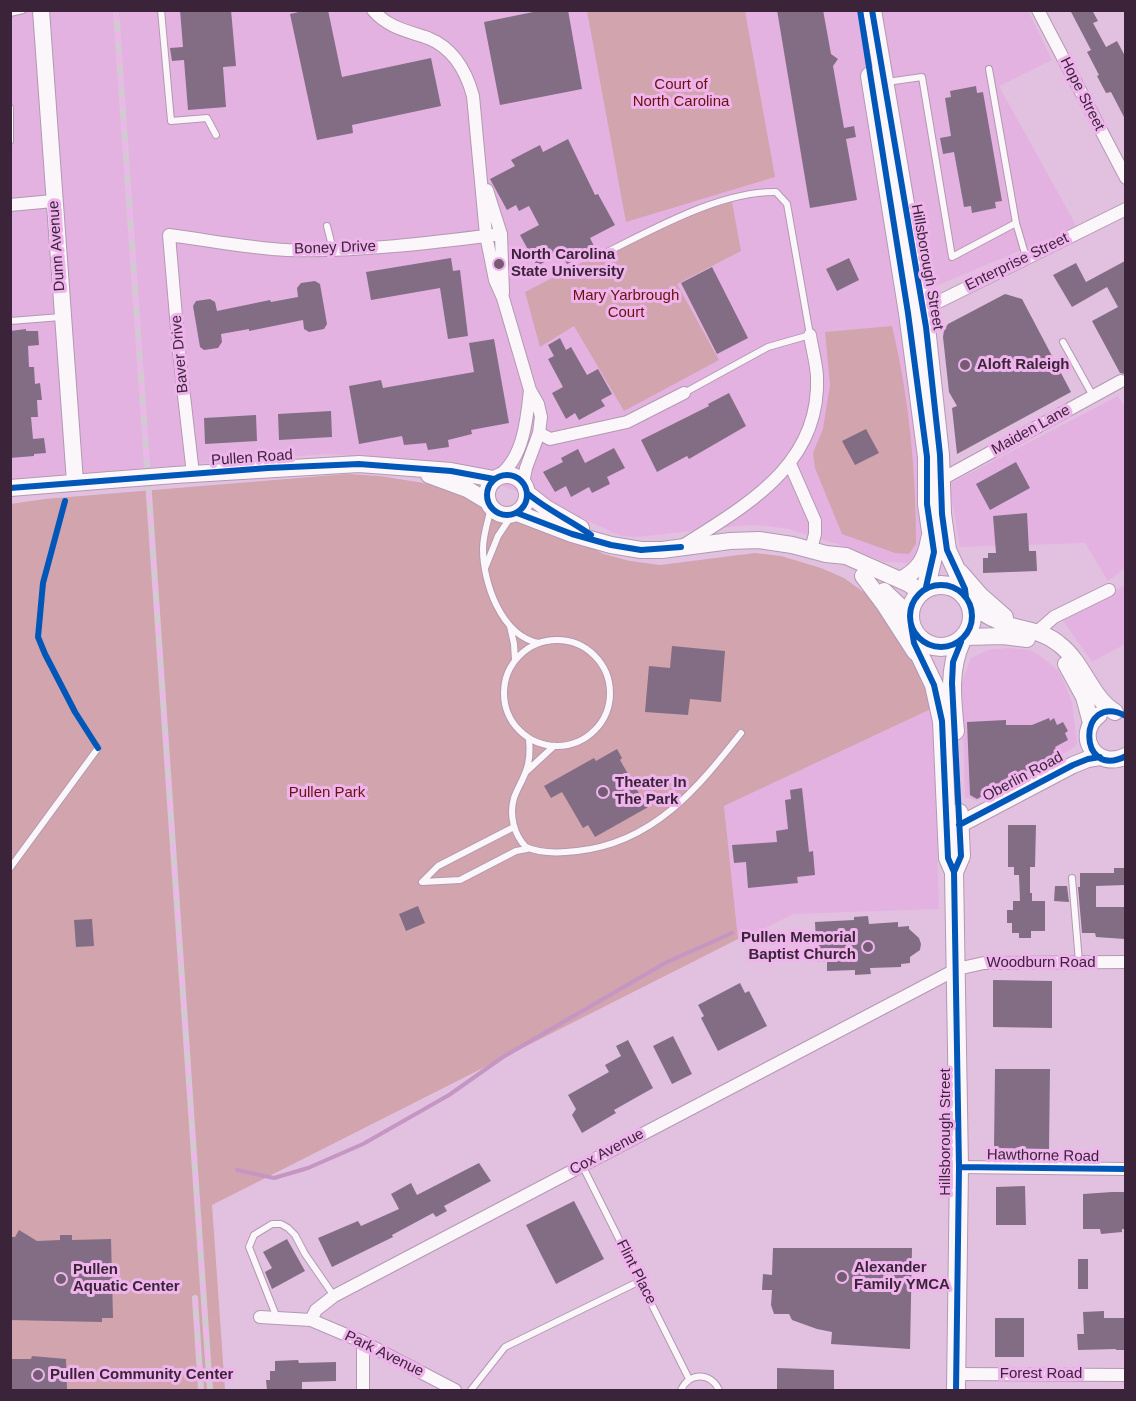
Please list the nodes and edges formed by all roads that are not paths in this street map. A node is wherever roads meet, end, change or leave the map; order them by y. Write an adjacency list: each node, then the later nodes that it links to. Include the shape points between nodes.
1 (23, 10): 8 (lane)
2 (41, 10): 16 (main road, Dunn Avenue)
3 (161, 10): 12 (lane, via 171,121 207,118)
4 (374, 10): 14 (street, via 396,28 441,45 461,66 473,96)
5 (860, 10): 28 (main road, Hillsborough Street)
6 (872, 10): 10 (main road, Hillsborough Street)
7 (1038, 10): 15 (street, Hope Street)
8 (10, 13)
9 (989, 69): 19 (lane)
10 (884, 83): 19 (lane, via 922,77 952,256); 28 (main road, Hillsborough Street)
11 (10, 108): 13 (lane)
12 (216, 135)
13 (10, 141)
14 (481, 175): 21 (street); 23 (street)
15 (1125, 178)
16 (53, 201): 17 (street); 29 (main road, Dunn Avenue)
17 (10, 205)
18 (1125, 209): 26 (street, Enterprise Street)
19 (1016, 223): 26 (lane)
20 (327, 226): 24 (lane)
21 (501, 234): 23 (street, Boney Drive); 27 (street)
22 (170, 235): 24 (street, Boney Drive, via 285,250); 40 (street, Baver Drive)
23 (486, 236): 24 (street, Boney Drive); 27 (street)
24 (334, 250)
25 (597, 257): 31 (lane, via 683,216 733,198 776,192 787,204)
26 (1026, 257): 28 (street, Enterprise Street)
27 (503, 298): 34 (street)
28 (915, 310): 42 (main road, Hillsborough Street, via 932,384); 48 (main road, Hillsborough Street)
29 (62, 317): 30 (lane); 43 (main road, Dunn Avenue)
30 (10, 321)
31 (810, 335): 35 (lane, via 768,347); 38 (street, via 817,375 815,402 804,439)
32 (1063, 342): 36 (lane)
33 (1121, 381): 36 (street, Maiden Lane)
34 (530, 390): 37 (street, via 541,417); 41 (street, via 525,428 516,453)
35 (684, 393): 37 (street, via 627,422 550,439)
36 (1093, 396): 42 (street, Maiden Lane)
37 (539, 433): 45 (street, via 526,468)
38 (790, 464): 50 (street, via 758,496); 51 (street, via 815,521)
39 (414, 469): 40 (main road, Pullen Road, via 350,464); 41 (main road, Pullen Road); 46 (main road, Pullen Road, via 466,489)
40 (193, 474): 43 (main road, Pullen Road, bridge)
41 (497, 477): 45 (main road, via 513,475); 46 (main road, via 487,489)
42 (942, 478): 52 (main road, Hillsborough Street, via 942,514)
43 (75, 482): 44 (main road, Pullen Road)
44 (10, 488)
45 (525, 488): 47 (main road, via 525,504); 49 (main road, via 546,508)
46 (489, 504): 47 (main road, via 500,514); 53 (lane, via 483,543)
47 (515, 514): 49 (main road); 53 (lane, via 498,536)
48 (930, 531): 55 (main road, via 920,566); 56 (main road, Hillsborough Street, via 934,552)
49 (596, 539): 50 (main road, via 641,550)
50 (681, 547): 51 (main road, via 759,540)
51 (818, 552): 54 (main road); 55 (main road, via 846,556)
52 (951, 561): 58 (main road, Hillsborough Street); 61 (main road, via 984,600)
53 (485, 569): 60 (lane, via 491,595)
54 (863, 576): 59 (main road, via 882,589); 65 (main road)
55 (900, 580): 56 (main road)
56 (923, 590): 58 (main road, via 943,584); 59 (main road, via 911,605)
57 (1109, 590): 61 (street)
58 (968, 600): 61 (main road, via 994,619); 62 (main road, via 972,621)
59 (910, 620): 62 (main road, via 915,634 932,646 943,648); 65 (main road, Hillsborough Street, via 914,643)
60 (510, 625): 63 (lane); 64 (lane)
61 (1030, 631): 66 (main road, via 1052,639 1076,659 1100,700)
62 (963, 640): 67 (main road, via 1003,636 1046,646 1072,674); 75 (main road, Hillsborough Street, via 953,662 952,683)
63 (539, 643): 64 (lane); 70 (lane, via 562,640 584,647 599,661 609,685 608,708 597,728 572,744)
64 (515, 661): 69 (lane, via 508,674 506,702 510,716)
65 (927, 670): 79 (main road, Hillsborough Street, via 942,721 948,858)
66 (1120, 714): 67 (main road, via 1102,714)
67 (1091, 723): 73 (main road, via 1088,742)
68 (741, 733): 77 (lane, via 686,798 659,821 634,835 583,851)
69 (529, 738): 70 (lane); 74 (lane)
70 (554, 746): 74 (lane)
71 (98, 748): 78 (lane)
72 (1125, 756): 73 (main road, Oberlin Road, via 1113,760)
73 (1100, 757): 75 (main road, Oberlin Road, via 1073,765)
74 (526, 771): 76 (lane, via 512,807)
75 (959, 825): 79 (main road, Hillsborough Street, via 961,856)
76 (514, 827): 77 (lane, via 524,846); 77 (lane, via 438,866 422,882 460,880 516,851)
77 (530, 849)
78 (10, 868)
79 (954, 873): 83 (main road, Hillsborough Street)
80 (1072, 878): 82 (lane)
81 (1125, 962): 82 (street, Woodburn Road)
82 (1079, 963): 83 (street, Woodburn Road, via 977,963)
83 (957, 969): 84 (street, Cox Avenue); 85 (main road, Hillsborough Street)
84 (582, 1165): 87 (lane, Flint Place); 88 (street, Cox Avenue)
85 (959, 1167): 86 (street, Hawthorne Road); 95 (main road, Hillsborough Street)
86 (1125, 1169)
87 (640, 1281): 94 (lane, Flint Place); 98 (lane, via 506,1347)
88 (334, 1296): 90 (lane, via 295,1235 281,1224 272,1224 254,1234 249,1247); 91 (street, Cox Avenue, via 316,1310)
89 (260, 1317): 90 (street)
90 (276, 1318): 91 (street)
91 (311, 1320): 92 (street, Park Avenue)
92 (363, 1342): 96 (street); 97 (street, Park Avenue)
93 (1125, 1375): 95 (street, Forest Road)
94 (689, 1379): 99 (lane); 100 (lane, via 706,1377)
95 (956, 1382)
96 (363, 1390)
97 (455, 1390)
98 (471, 1390)
99 (681, 1390)
100 (719, 1390)

